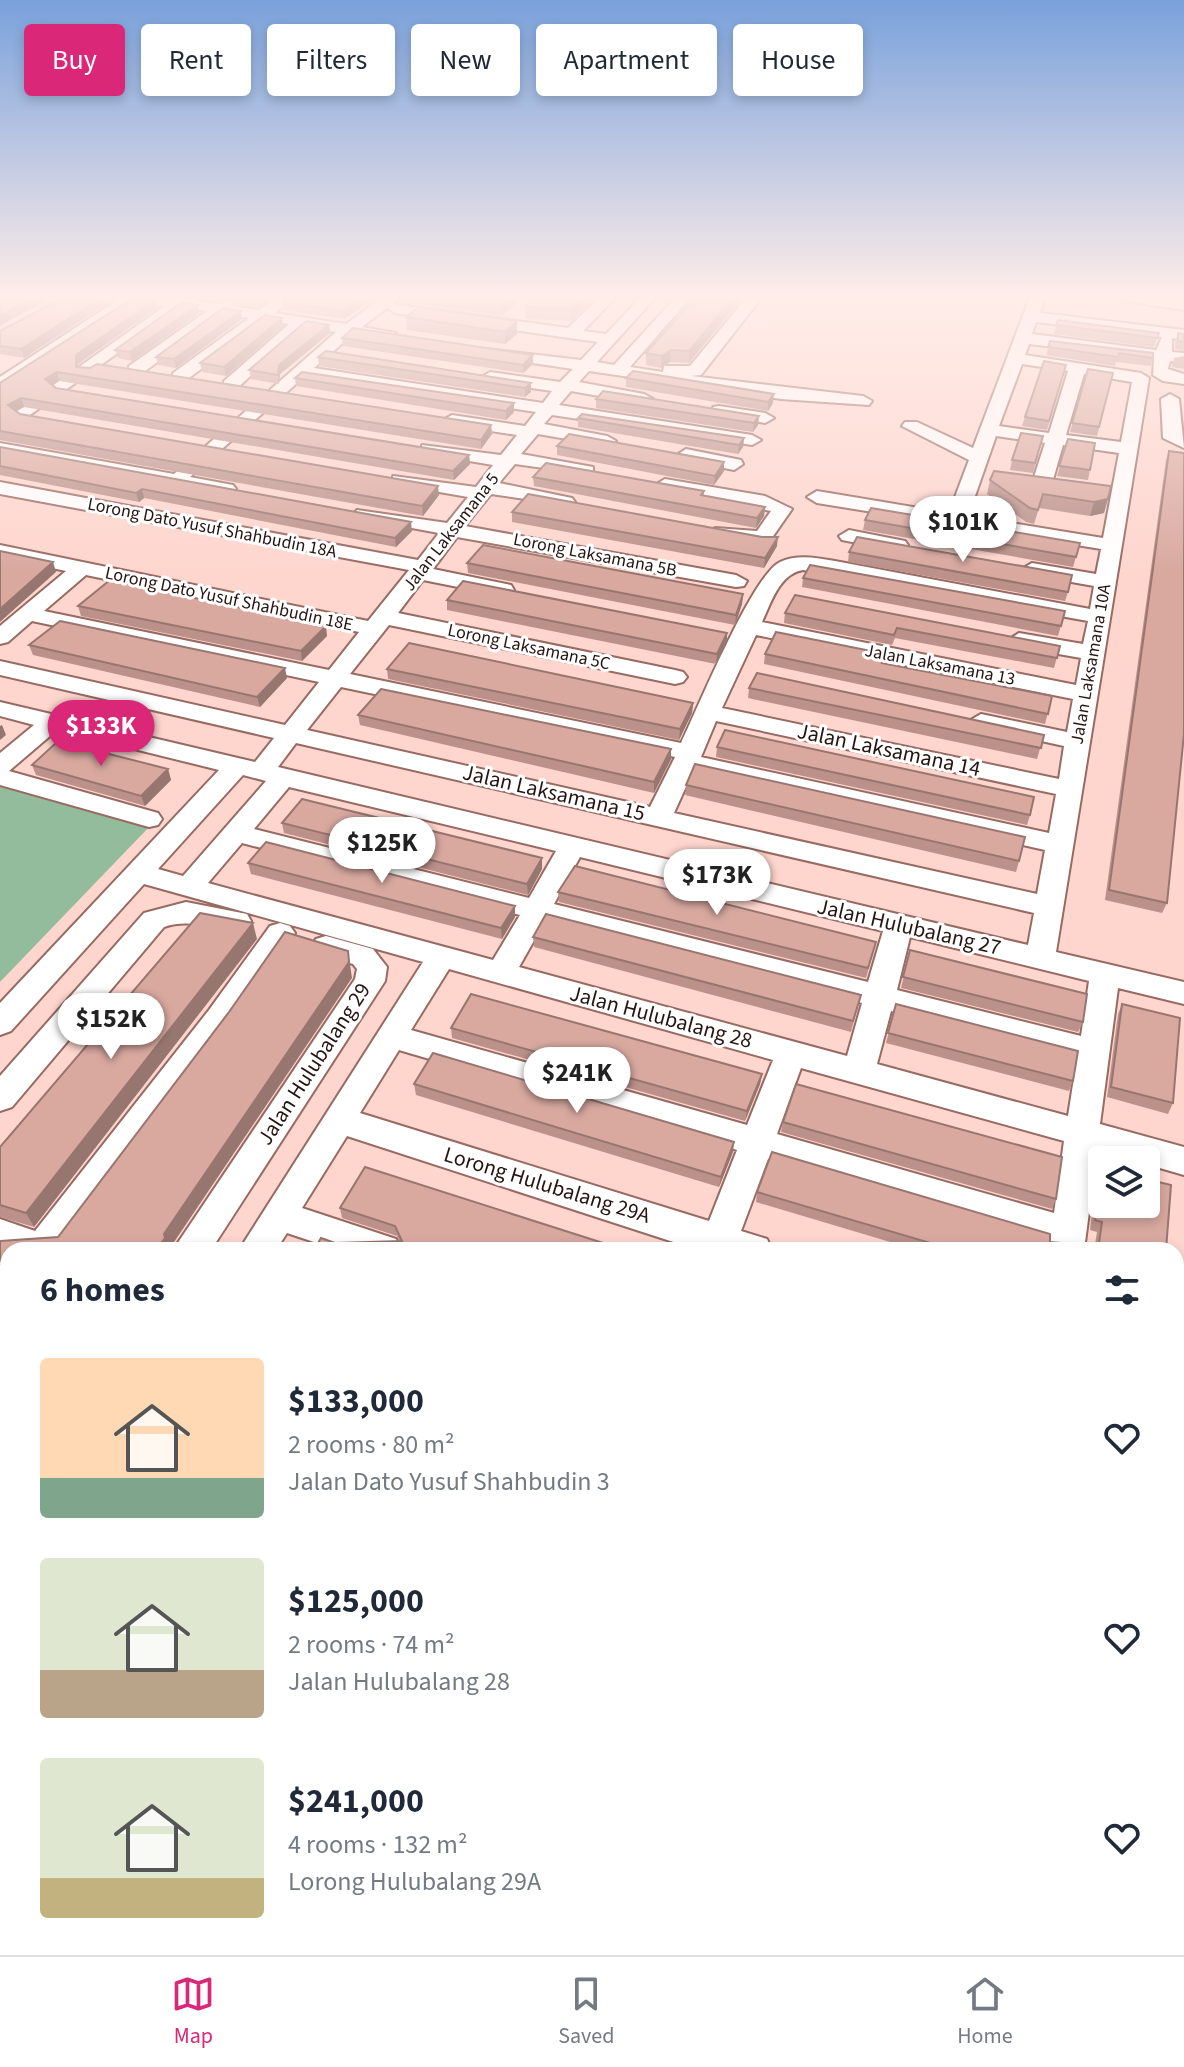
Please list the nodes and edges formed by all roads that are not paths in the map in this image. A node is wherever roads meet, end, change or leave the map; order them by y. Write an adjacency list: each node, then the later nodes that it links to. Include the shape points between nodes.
1 (250, 388): 11 (street)
2 (278, 388): 11 (street)
3 (419, 388): 18 (street)
4 (564, 388): 18 (street, Jalan Laksamana 5)
5 (580, 388): 17 (street)
6 (747, 388): 13 (street)
7 (1004, 388): 29 (street)
8 (1072, 388): 31 (street)
9 (1139, 388): 39 (street, Jalan Laksamana 10A)
10 (59, 389): 12 (street); 20 (street)
11 (274, 392): 14 (street); 25 (street)
12 (85, 394)
13 (781, 394): 16 (street); 23 (street)
14 (304, 397)
15 (1170, 399): 34 (street, via 1172,438)
16 (863, 401)
17 (666, 402)
18 (550, 407): 28 (street, Jalan Laksamana 5); 32 (street)
19 (694, 407): 23 (street)
20 (23, 415): 24 (street); 30 (street)
21 (213, 415): 25 (street)
22 (440, 418): 28 (street)
23 (765, 418): 32 (street)
24 (55, 420)
25 (240, 420): 26 (street); 37 (street)
26 (268, 424)
27 (911, 426): 44 (street)
28 (532, 430): 36 (street); 42 (street, Jalan Laksamana 5)
29 (989, 430): 31 (street); 44 (street)
30 (0, 431)
31 (1056, 439): 39 (street); 49 (street)
32 (752, 440): 43 (street)
33 (180, 442): 37 (street)
34 (1184, 443)
35 (403, 445): 42 (street)
36 (629, 445)
37 (211, 447): 41 (street); 47 (street)
38 (0, 448): 47 (street)
39 (1129, 449): 63 (street, Jalan Laksamana 10A, via 1112,492)
40 (659, 450): 43 (street)
41 (241, 453)
42 (508, 460): 45 (street); 51 (street, Jalan Laksamana 5)
43 (734, 464): 53 (street)
44 (979, 469): 58 (street)
45 (604, 474)
46 (377, 476): 51 (street)
47 (176, 479): 52 (street); 59 (street)
48 (651, 483): 53 (street)
49 (1042, 483)
50 (0, 488): 59 (street, Lorong Dato Yusuf Shahbudin 18A)
51 (484, 491): 56 (street); 60 (street, Jalan Laksamana 5)
52 (248, 493)
53 (714, 494): 61 (street, via 782,509 762,538)
54 (817, 497): 55 (street)
55 (864, 505): 58 (street); 62 (street)
56 (588, 506)
57 (338, 509): 60 (street, Lorong Laksamana 5B)
58 (959, 510): 63 (street)
59 (139, 514): 69 (street, Lorong Dato Yusuf Shahbudin 18A)
60 (454, 528): 69 (street, Jalan Laksamana 5); 71 (street, Lorong Laksamana 5B)
61 (707, 529)
62 (849, 536): 64 (street); 67 (street)
63 (1113, 536): 72 (street, Jalan Laksamana 10A)
64 (924, 549)
65 (5, 557): 68 (street, Lorong Dato Yusuf Shahbudin 18E)
66 (1015, 566): 72 (street)
67 (835, 567): 70 (street, via 792,563); 76 (street)
68 (82, 568): 75 (street); 77 (street, Lorong Dato Yusuf Shahbudin 18E)
69 (421, 570): 73 (street, Lorong Dato Yusuf Shahbudin 18A); 77 (street, Jalan Laksamana 5)
70 (771, 580): 74 (street); 78 (street)
71 (736, 581)
72 (1105, 582): 76 (street, Jalan Laksamana 10A)
73 (522, 593)
74 (795, 596)
75 (28, 614): 80 (street); 86 (street)
76 (1099, 617): 81 (street, Jalan Laksamana 10A)
77 (379, 623): 85 (street, Lorong Laksamana 5C); 86 (street, Jalan Laksamana 5)
78 (738, 632): 82 (street); 87 (street, Jalan Laksamana 13)
79 (997, 636): 81 (street)
80 (0, 637)
81 (1093, 653): 87 (street, Jalan Laksamana 10A)
82 (729, 667): 84 (street); 89 (street)
83 (0, 668): 92 (street, Jalan Laksamana 15)
84 (759, 674)
85 (675, 677)
86 (336, 679): 92 (street, Jalan Laksamana 5); 94 (street)
87 (1086, 694): 93 (street, Jalan Laksamana 10A)
88 (0, 709): 91 (street, Jalan Hulubalang 27)
89 (708, 712): 94 (street); 98 (street, Jalan Laksamana 14)
90 (956, 716): 93 (street)
91 (52, 722): 95 (street); 96 (street, Jalan Hulubalang 27)
92 (291, 736): 96 (street, Jalan Laksamana 5); 99 (street, Jalan Laksamana 15)
93 (1078, 742): 98 (street, Jalan Laksamana 10A)
94 (689, 757): 99 (street); 102 (street)
95 (0, 766)
96 (260, 773): 101 (street); 103 (street, Jalan Hulubalang 27); 104 (street)
97 (0, 777): 100 (street)
98 (1070, 789): 102 (street, Jalan Laksamana 10A)
99 (659, 817): 107 (street, Jalan Laksamana 15)
100 (149, 819)
101 (237, 833): 105 (street); 106 (street)
102 (1060, 844): 107 (street, Jalan Laksamana 10A)
103 (572, 847): 106 (street); 108 (street, Jalan Hulubalang 27)
104 (138, 873): 105 (street, Jalan Hulubalang 28); 116 (street)
105 (184, 899): 109 (street, Jalan Hulubalang 29, via 205,912); 110 (street, Jalan Hulubalang 28); 117 (street, via 154,920)
106 (538, 907): 112 (street); 115 (street)
107 (1050, 907): 111 (street, Jalan Laksamana 10A)
108 (899, 925): 111 (street, Jalan Hulubalang 27); 115 (street)
109 (280, 933): 122 (street, Jalan Hulubalang 29, via 363,956 372,967 370,981); 132 (street)
110 (442, 956): 112 (street, Jalan Hulubalang 28); 118 (street)
111 (1040, 959): 113 (street, Jalan Hulubalang 27)
112 (501, 973): 120 (street, Jalan Hulubalang 28)
113 (1105, 974): 114 (street, Jalan Hulubalang 27); 119 (street)
114 (1184, 993)
115 (880, 997): 119 (street); 121 (street)
116 (2, 1021): 117 (street)
117 (56, 1033): 123 (street)
118 (391, 1036): 124 (street); 126 (street)
119 (1094, 1051): 125 (street)
120 (791, 1053): 121 (street, Jalan Hulubalang 28); 126 (street)
121 (859, 1072): 125 (street, Jalan Hulubalang 28)
122 (294, 1095): 124 (street, Lorong Hulubalang 29A); 133 (street, Jalan Hulubalang 29)
123 (0, 1098)
124 (342, 1115): 128 (street); 136 (street, Lorong Hulubalang 29A)
125 (1082, 1133): 127 (street, Jalan Hulubalang 28); 130 (street)
126 (757, 1141): 130 (street); 137 (street)
127 (1184, 1161)
128 (279, 1215): 134 (street); 135 (street)
129 (0, 1234): 131 (street)
130 (1067, 1241)
131 (21, 1242)
132 (48, 1242)
133 (196, 1242)
134 (262, 1242)
135 (359, 1242)
136 (709, 1242)
137 (719, 1242)

